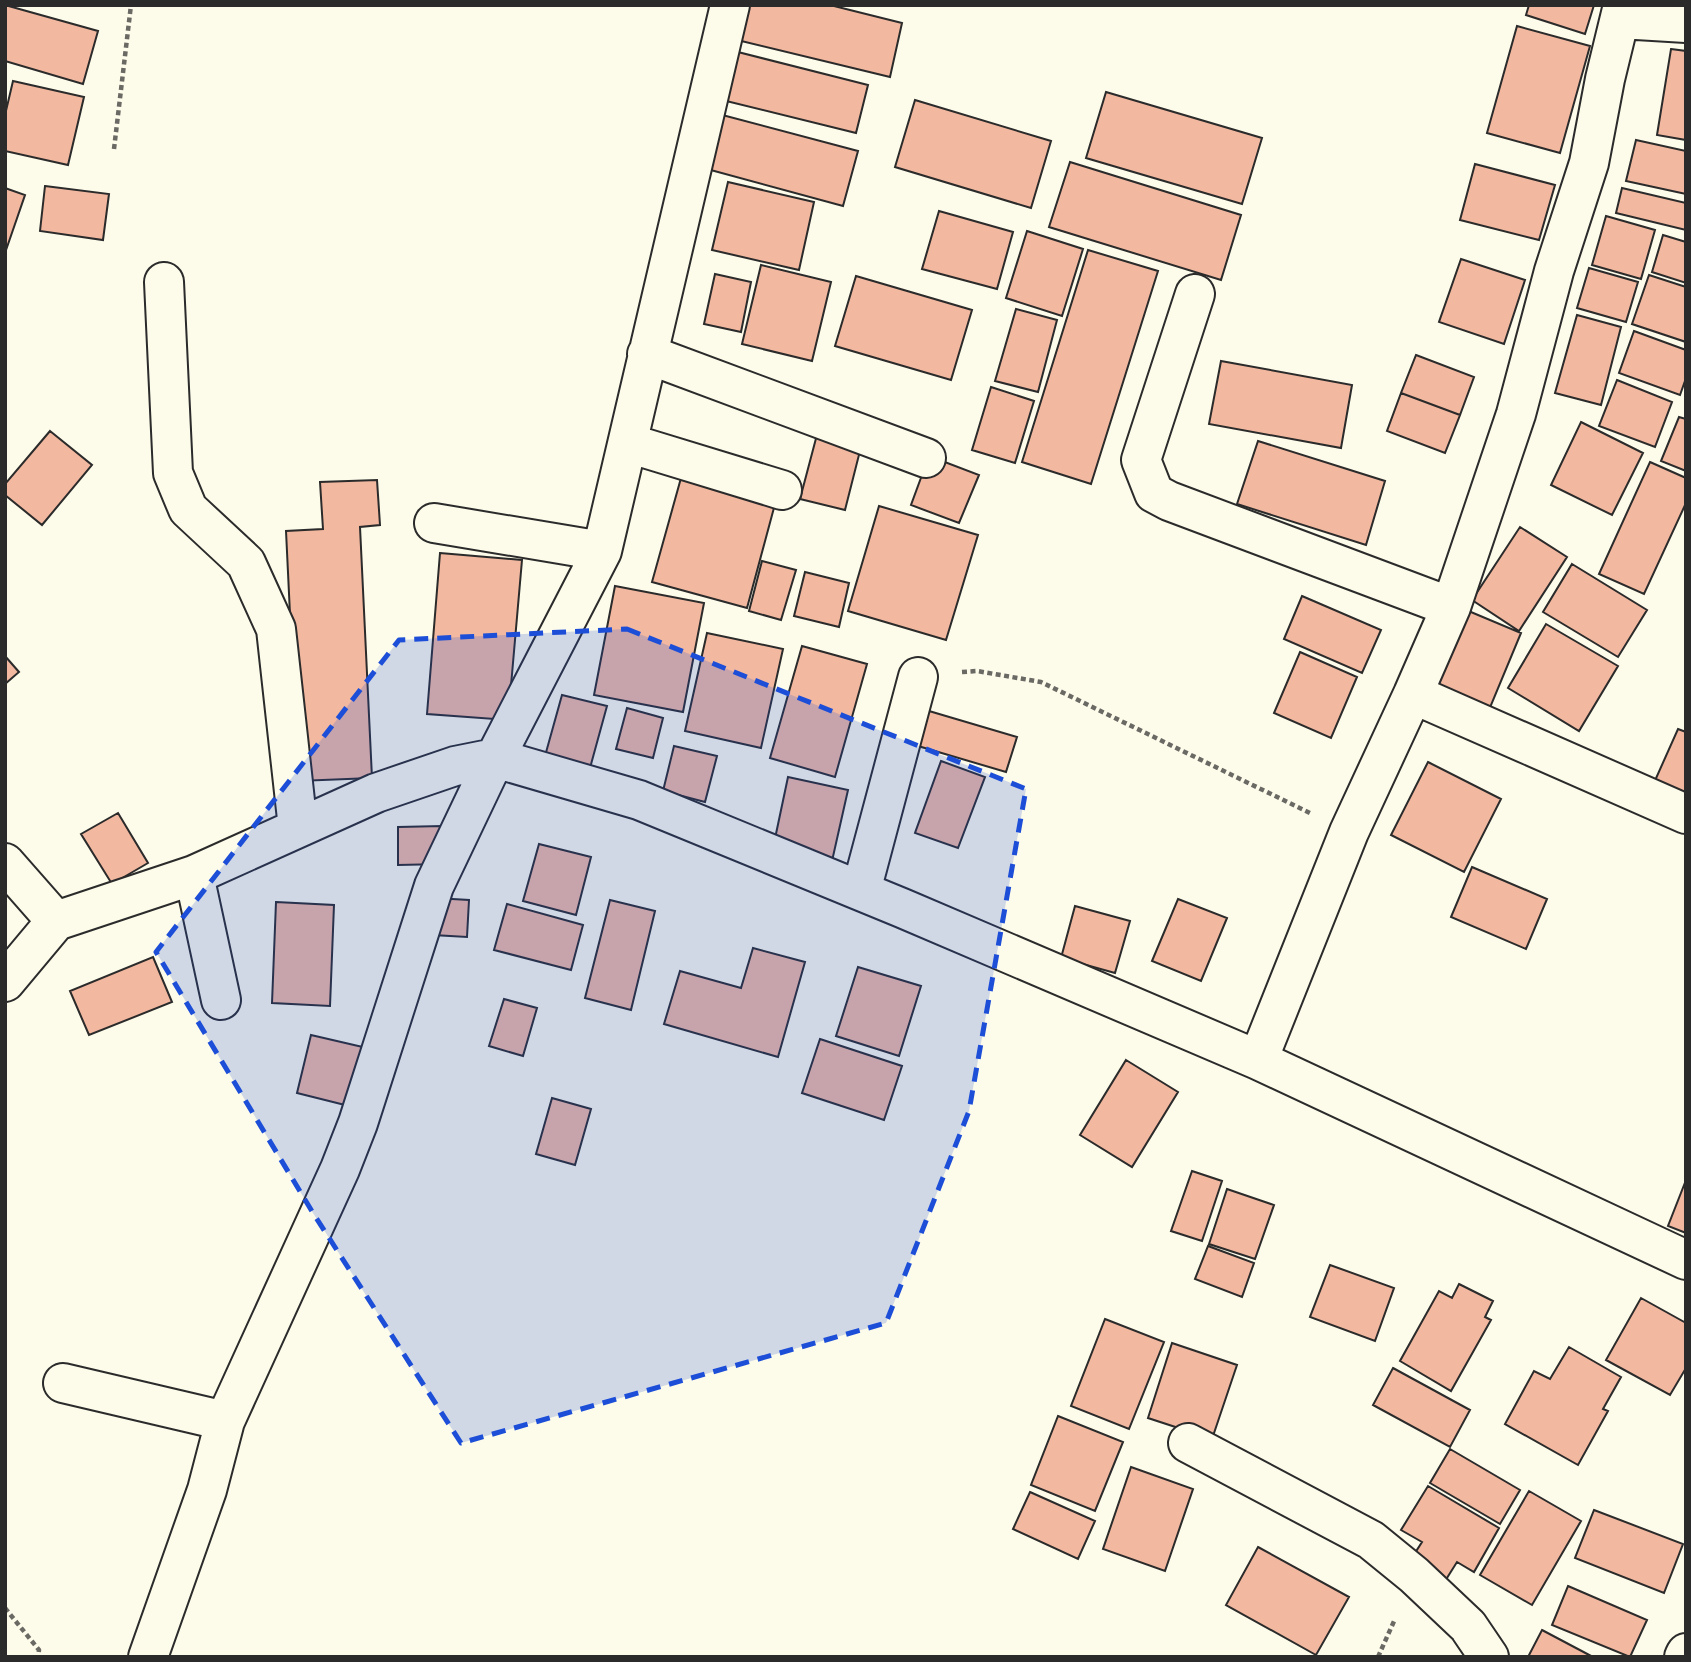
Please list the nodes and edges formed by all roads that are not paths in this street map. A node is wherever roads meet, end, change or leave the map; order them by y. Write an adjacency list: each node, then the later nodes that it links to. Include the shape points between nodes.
1 (730, 5): 6 (street)
2 (1622, 12): 3 (street); 12 (street, via 1589,163 1516,414)
3 (1686, 23)
4 (164, 282): 17 (street, via 173,473 188,509 246,563 276,629)
5 (1195, 294): 12 (street, via 1141,460 1154,493)
6 (648, 354): 7 (street); 8 (street)
7 (628, 443): 9 (street); 11 (street)
8 (926, 458)
9 (782, 491)
10 (434, 523): 11 (street)
11 (602, 551): 15 (street)
12 (1451, 607): 14 (street)
13 (918, 677): 20 (street)
14 (1413, 694): 16 (street); 24 (street, via 1349,832)
15 (495, 758): 17 (street, via 455,766 376,793); 20 (street, via 639,800); 27 (street, via 434,886 340,1169)
16 (1686, 814)
17 (298, 828): 19 (street)
18 (5, 863): 21 (street)
19 (194, 875): 21 (street); 23 (street)
20 (861, 891): 24 (street)
21 (56, 921): 22 (street)
22 (5, 982)
23 (221, 1000)
24 (1258, 1060): 25 (street)
25 (1686, 1260)
26 (63, 1383): 27 (street)
27 (225, 1421): 29 (street, via 207,1490)
28 (1188, 1443): 30 (street, via 1371,1540 1468,1626)
29 (148, 1657)
30 (1489, 1657)

